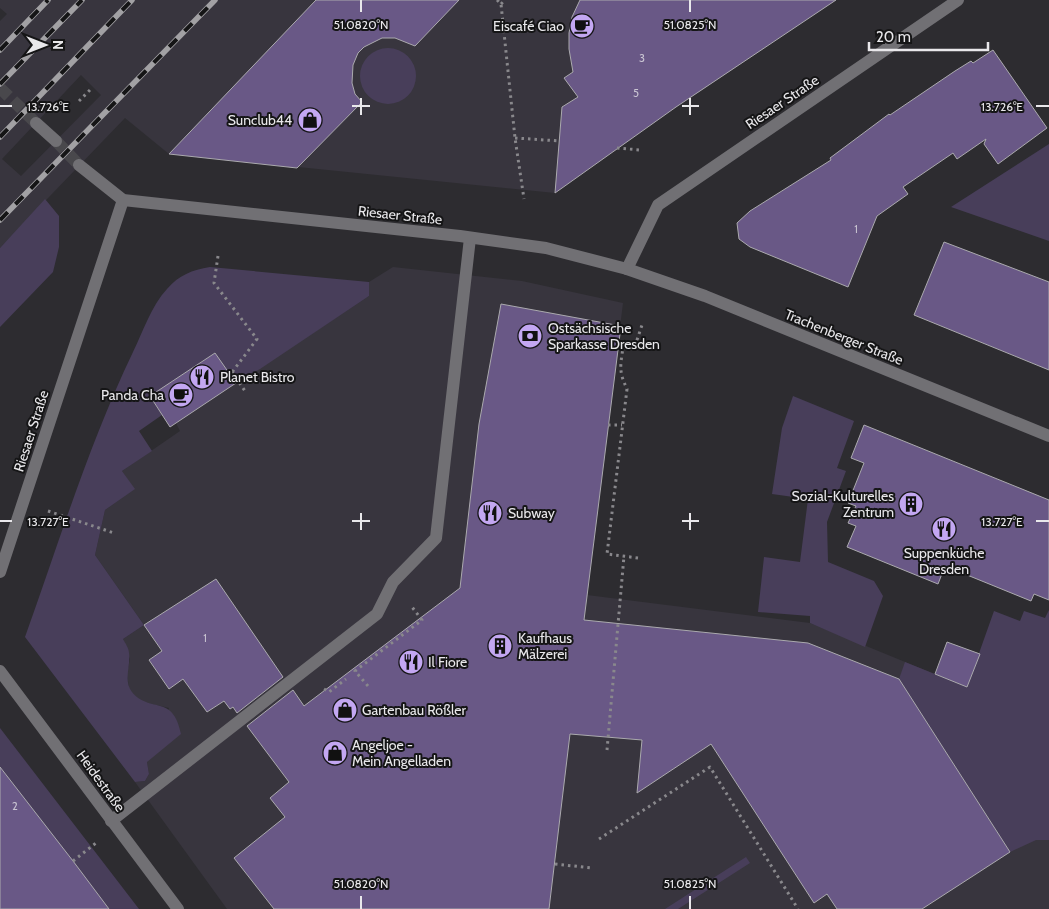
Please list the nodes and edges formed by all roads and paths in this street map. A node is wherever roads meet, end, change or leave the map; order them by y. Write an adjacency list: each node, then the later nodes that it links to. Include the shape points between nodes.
1 (496, 0): 4 (path)
2 (505, 0): 4 (path)
3 (958, 0): 18 (street, Riesaer Straße, via 658,205)
4 (501, 4): 8 (path)
5 (91, 90): 6 (path)
6 (79, 101)
7 (36, 123): 9 (street)
8 (515, 138): 10 (path); 14 (path)
9 (56, 141)
10 (560, 141)
11 (617, 148): 12 (path)
12 (640, 150)
13 (78, 164): 15 (street)
14 (524, 199)
15 (123, 200): 16 (street, Riesaer Straße); 28 (street, Riesaer Straße)
16 (470, 238): 18 (street, Riesaer Straße, via 546,248); 31 (street, via 436,538 393,582 377,614)
17 (218, 256): 20 (path, via 214,283 257,339 231,373)
18 (627, 270): 23 (street, Trachenberger Straße, via 712,300)
19 (642, 326): 22 (path, via 634,349 623,348 619,373 626,389)
20 (244, 392)
21 (608, 425): 22 (path)
22 (622, 425): 26 (path, via 607,554)
23 (1049, 436)
24 (58, 515): 25 (path)
25 (114, 532)
26 (624, 556): 27 (path); 30 (path)
27 (638, 558)
28 (0, 572)
29 (0, 671): 31 (street, Heidestraße)
30 (607, 750)
31 (112, 821): 35 (street, Heidestraße)
32 (599, 840): 36 (path, via 710,767)
33 (555, 864): 34 (path)
34 (592, 868)
35 (178, 909)
36 (798, 909)

